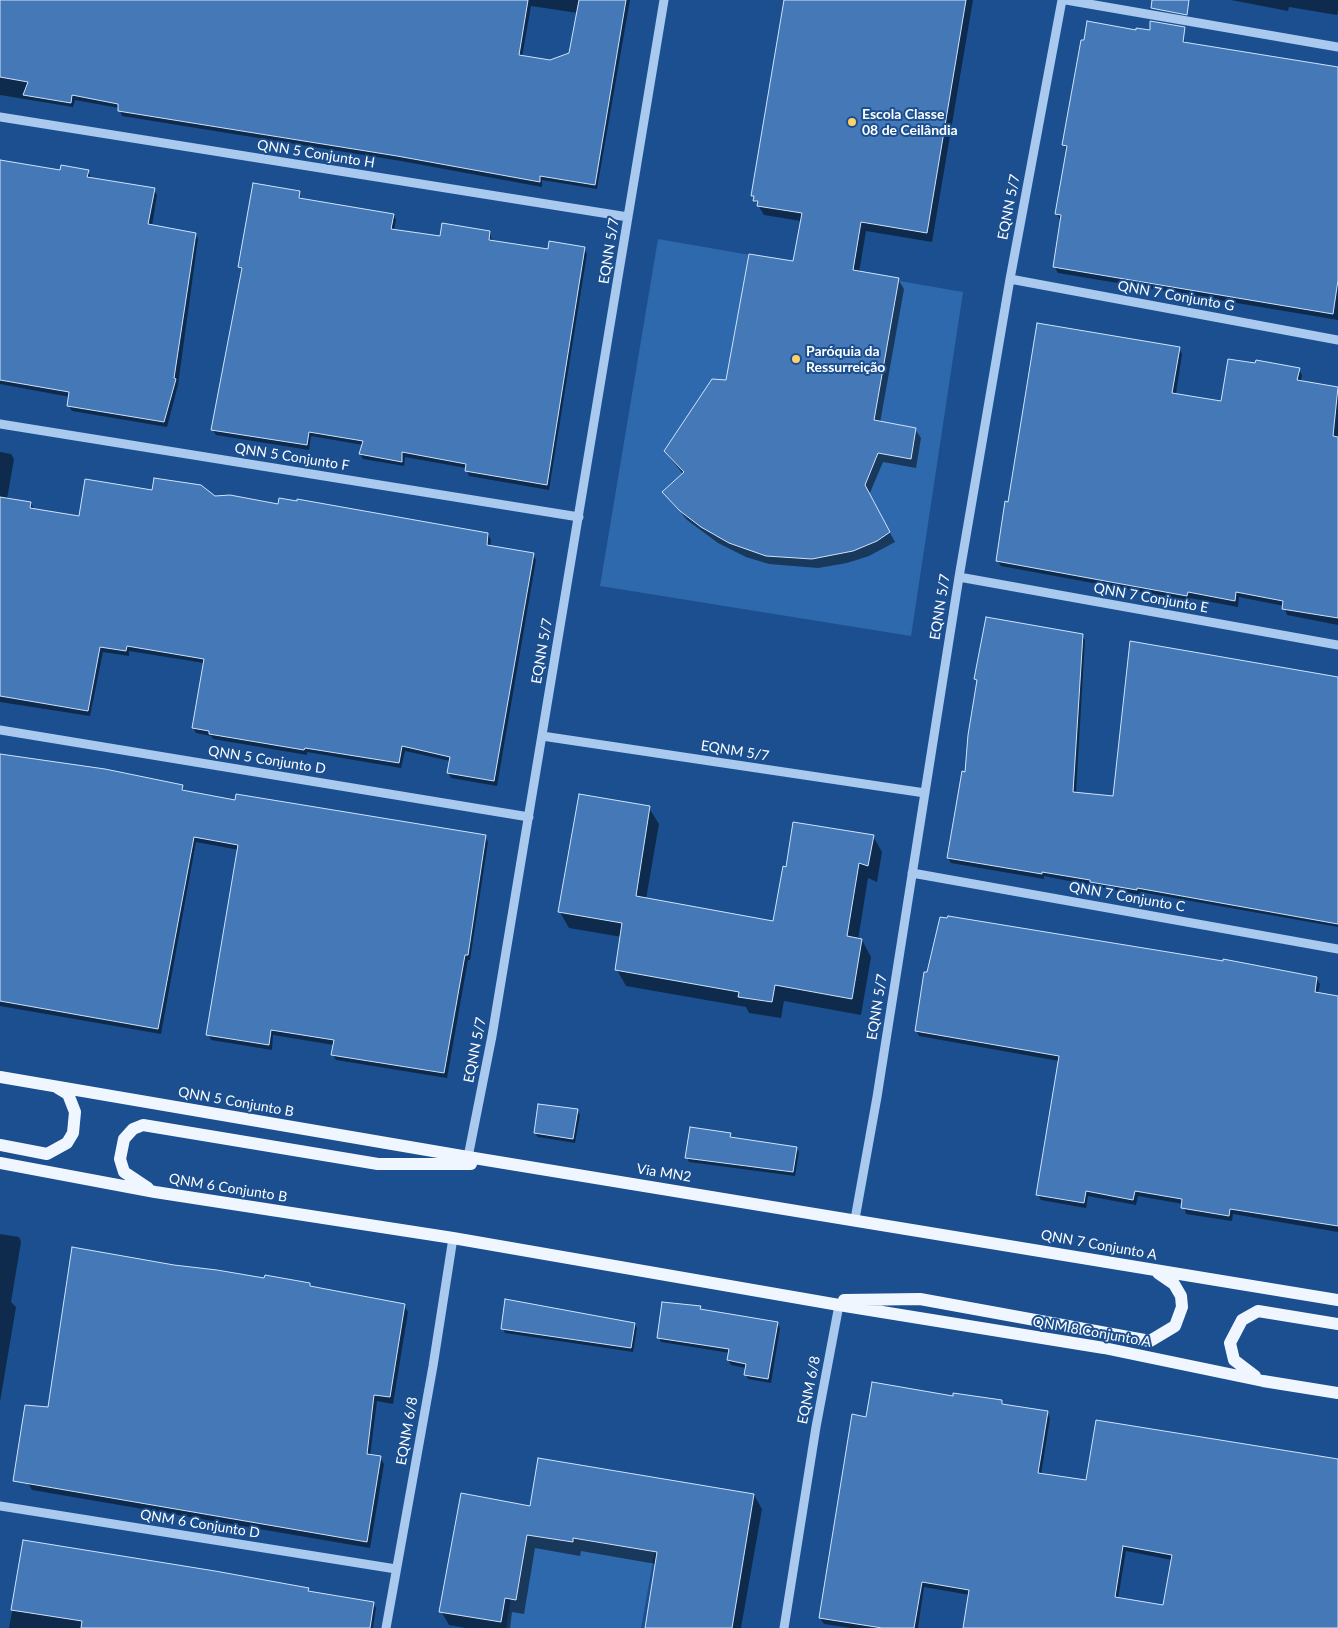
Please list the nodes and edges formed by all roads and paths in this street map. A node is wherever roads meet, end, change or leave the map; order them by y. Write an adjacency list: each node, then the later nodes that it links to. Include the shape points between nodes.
1 (664, 0): 5 (street, EQNN 5/7)
2 (1064, 0): 3 (street); 6 (street, EQNN 5/7)
3 (1338, 47)
4 (0, 117): 5 (street, QNN 5 Conjunto H)
5 (628, 217): 9 (street, EQNN 5/7)
6 (1010, 280): 7 (street, QNN 7 Conjunto G); 10 (street, EQNN 5/7)
7 (1338, 340)
8 (0, 424): 9 (street, QNN 5 Conjunto F)
9 (579, 517): 13 (street, EQNN 5/7)
10 (959, 577): 11 (street, QNN 7 Conjunto E); 14 (street, EQNN 5/7)
11 (1338, 645)
12 (0, 730): 15 (street, QNN 5 Conjunto D)
13 (542, 736): 14 (street, EQNM 5/7); 15 (street, EQNN 5/7)
14 (925, 794): 16 (street, EQNN 5/7)
15 (529, 817): 21 (street, EQNN 5/7)
16 (912, 873): 17 (street, QNN 7 Conjunto C); 25 (street, EQNN 5/7)
17 (1338, 949)
18 (0, 1077): 19 (main road, QNN 5 Conjunto B)
19 (56, 1087): 20 (main road, via 68,1094 75,1112 73,1133 66,1142 48,1154); 21 (main road, QNN 5 Conjunto B)
20 (0, 1145)
21 (468, 1157): 23 (main road, Via MN2)
22 (0, 1162): 24 (main road, QNM 6 Conjunto B)
23 (506, 1163): 24 (main road, via 378,1164 143,1125 124,1139 120,1159 124,1172); 25 (main road, Via MN2)
24 (155, 1192): 26 (main road, QNM 6 Conjunto B)
25 (855, 1219): 27 (main road, QNN 7 Conjunto A)
26 (453, 1238): 28 (main road); 35 (street, EQNM 6/8)
27 (1152, 1269): 28 (main road, via 1174,1284 1181,1296 1182,1307 1175,1326 1150,1341 920,1299); 29 (main road, QNN 7 Conjunto A)
28 (811, 1300): 30 (main road)
29 (1338, 1300)
30 (839, 1305): 32 (main road, QNM 8 Conjunto A, via 1104,1348); 37 (street, EQNM 6/8)
31 (1338, 1324): 32 (main road, via 1258,1311 1242,1320 1230,1343 1234,1360)
32 (1263, 1381): 33 (main road, QNM 8 Conjunto A)
33 (1338, 1393)
34 (0, 1506): 35 (street, QNM 6 Conjunto D)
35 (396, 1569): 36 (street, EQNM 6/8)
36 (386, 1628)
37 (784, 1628)

